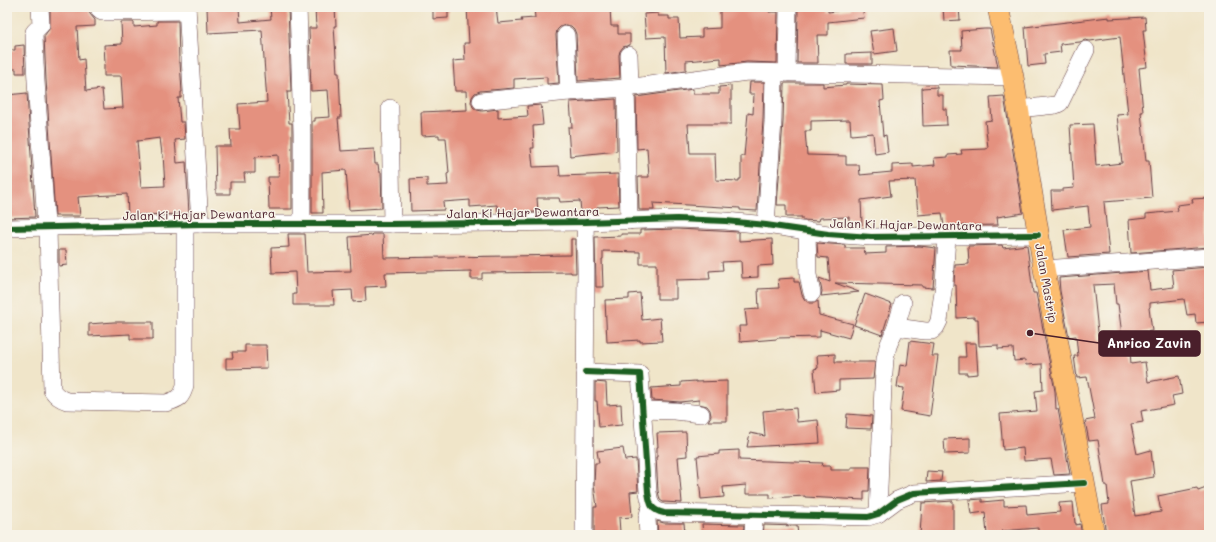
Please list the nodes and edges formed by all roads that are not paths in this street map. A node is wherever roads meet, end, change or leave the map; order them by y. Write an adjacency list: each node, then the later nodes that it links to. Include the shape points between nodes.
1 (40, 7): 24 (street, via 41,25 34,32 35,68)
2 (99, 7): 6 (street, via 102,12)
3 (298, 7): 20 (street)
4 (788, 7): 10 (street)
5 (998, 7): 11 (main road, Jalan Mastrip)
6 (187, 9): 19 (street)
7 (566, 35): 13 (street)
8 (1086, 50): 16 (street, via 1060,103)
9 (629, 55): 12 (street)
10 (781, 73): 11 (street); 12 (street, via 747,72); 22 (street, via 773,120)
11 (1013, 78): 16 (main road, Jalan Mastrip)
12 (628, 88): 13 (street); 17 (street)
13 (569, 92): 14 (street)
14 (481, 101)
15 (390, 108): 21 (street)
16 (1018, 109): 26 (main road, Jalan Mastrip)
17 (629, 221): 18 (street, Jalan Ki Hajar Dewantara); 22 (street, Jalan Ki Hajar Dewantara, via 701,220)
18 (585, 222): 21 (street, Jalan Ki Hajar Dewantara); 33 (street)
19 (192, 224): 20 (street, Jalan Ki Hajar Dewantara); 24 (street, Jalan Ki Hajar Dewantara); 24 (street, via 185,385 182,395 166,403 67,401 60,399 52,390)
20 (302, 224): 21 (street, Jalan Ki Hajar Dewantara)
21 (392, 224)
22 (766, 225): 25 (street, Jalan Ki Hajar Dewantara)
23 (7, 228): 24 (street, Jalan Ki Hajar Dewantara)
24 (47, 228)
25 (807, 231): 27 (street, Jalan Ki Hajar Dewantara, via 871,237); 30 (street, via 808,275)
26 (1038, 235): 27 (street, Jalan Ki Hajar Dewantara); 29 (main road, Jalan Mastrip)
27 (947, 236): 32 (street, via 944,284 936,327 932,331 925,331)
28 (1209, 257): 29 (street)
29 (1044, 269): 36 (main road, Jalan Mastrip)
30 (812, 293)
31 (903, 303): 32 (street)
32 (896, 327): 38 (street, via 885,359)
33 (585, 372): 34 (street, via 640,374); 40 (street)
34 (643, 410): 35 (street); 37 (street, via 648,492)
35 (701, 414)
36 (1084, 483): 38 (street, via 914,493 897,500); 43 (main road, Jalan Mastrip)
37 (653, 508): 39 (street, via 675,514); 41 (street, via 649,511 647,519)
38 (878, 514): 39 (street, via 868,518)
39 (754, 515): 42 (street)
40 (584, 535)
41 (648, 535)
42 (753, 535)
43 (1094, 535)

